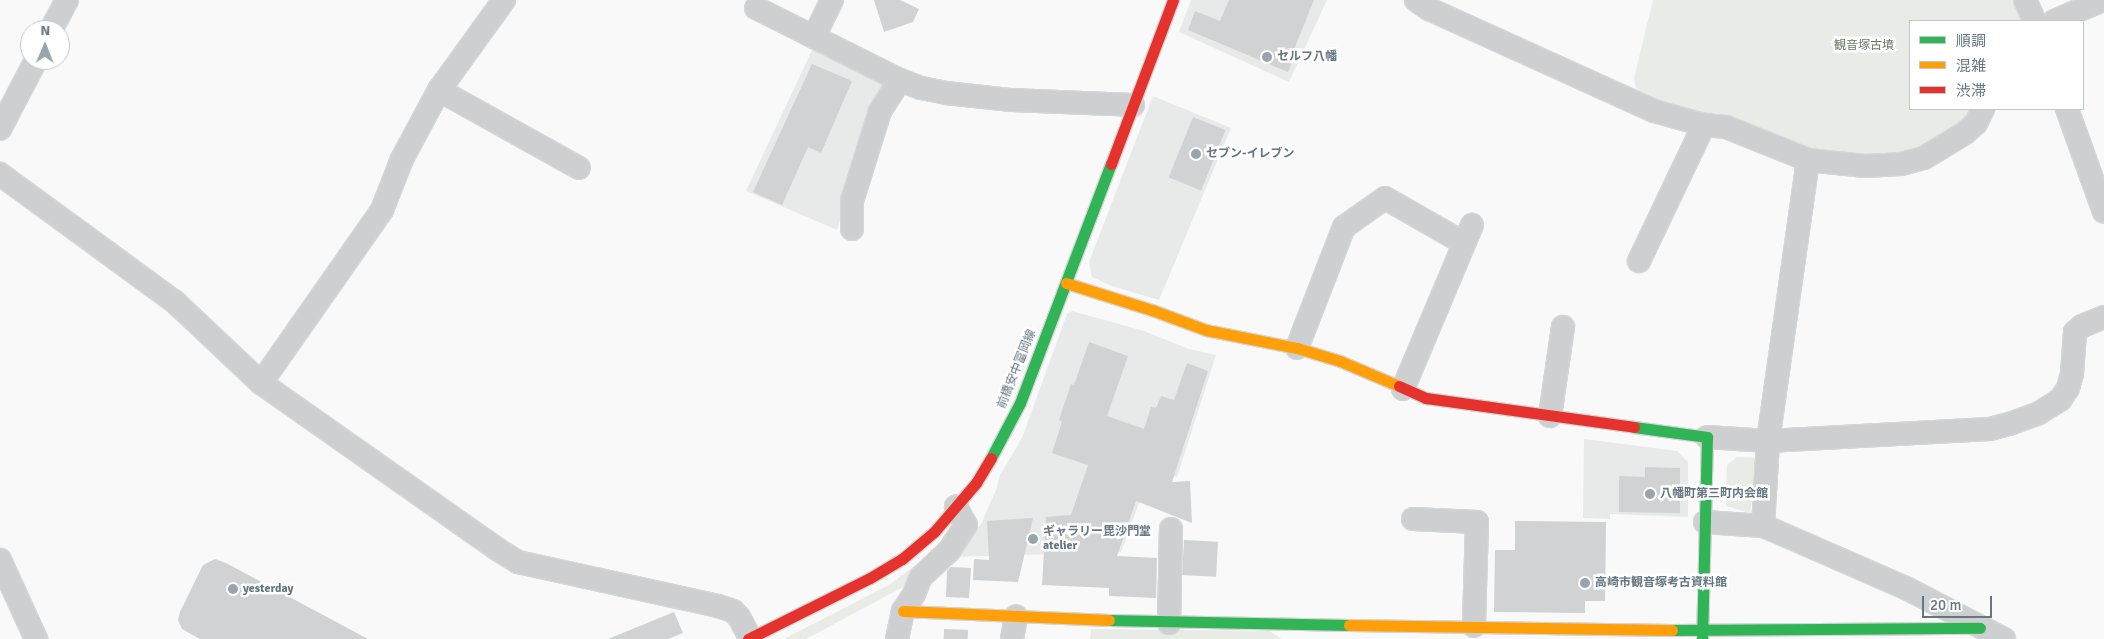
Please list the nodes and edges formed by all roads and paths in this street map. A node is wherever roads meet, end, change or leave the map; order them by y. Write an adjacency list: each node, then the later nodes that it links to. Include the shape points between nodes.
1 (67, 0): 9 (street)
2 (504, 0): 15 (street)
3 (832, 0): 12 (street)
4 (1173, 0): 16 (street, 前橋安中富岡線)
5 (1416, 0): 19 (street, via 1654,111)
6 (2025, 0): 10 (street)
7 (2103, 0): 11 (street)
8 (756, 8): 12 (street)
9 (57, 20)
10 (2035, 20)
11 (2056, 20)
12 (814, 37): 14 (street)
13 (31, 70): 20 (street)
14 (900, 80): 16 (street, via 946,94); 25 (street, via 880,111 852,201)
15 (439, 90): 22 (street); 31 (street, via 402,159 382,210)
16 (1134, 105): 27 (street, 前橋安中富岡線)
17 (1983, 110): 21 (street, via 1976,124 1924,158 1901,164 1866,166)
18 (2067, 110): 24 (street)
19 (1704, 124): 21 (street, via 1726,127); 26 (street)
20 (0, 129)
21 (1808, 160): 35 (street)
22 (580, 168)
23 (0, 174): 31 (street, via 174,302)
24 (2104, 212)
25 (852, 229)
26 (1639, 261)
27 (1066, 283): 30 (street, via 1206,330); 36 (street, 前橋安中富岡線, via 1016,411 996,451)
28 (2104, 317): 35 (street, via 2075,332 2068,388 2060,400 2040,413 1990,429)
29 (1563, 327): 33 (street)
30 (1297, 348): 32 (street, via 1340,361); 32 (street, via 1344,227 1385,198 1468,234)
31 (261, 383): 50 (street, via 518,562 733,611)
32 (1403, 389): 33 (street, via 1439,401)
33 (1550, 416): 34 (street)
34 (1707, 437): 35 (street); 38 (street)
35 (1768, 441): 39 (street)
36 (956, 507): 42 (street, via 966,525 949,551 921,577); 50 (street, 前橋安中富岡線, via 934,532 902,559)
37 (1413, 519): 45 (street, via 1477,522)
38 (1706, 522): 39 (street); 48 (street)
39 (1763, 526): 46 (street, via 1908,589)
40 (1171, 529): 44 (street)
41 (0, 560): 49 (street)
42 (903, 611): 43 (street); 51 (street)
43 (1016, 616): 44 (street); 52 (street)
44 (1169, 623): 47 (street)
45 (1474, 626): 47 (street); 48 (street)
46 (1980, 628): 48 (street); 53 (street)
47 (1296, 632)
48 (1702, 634)
49 (36, 639)
50 (749, 639)
51 (897, 639)
52 (1012, 639)
53 (2004, 639)

